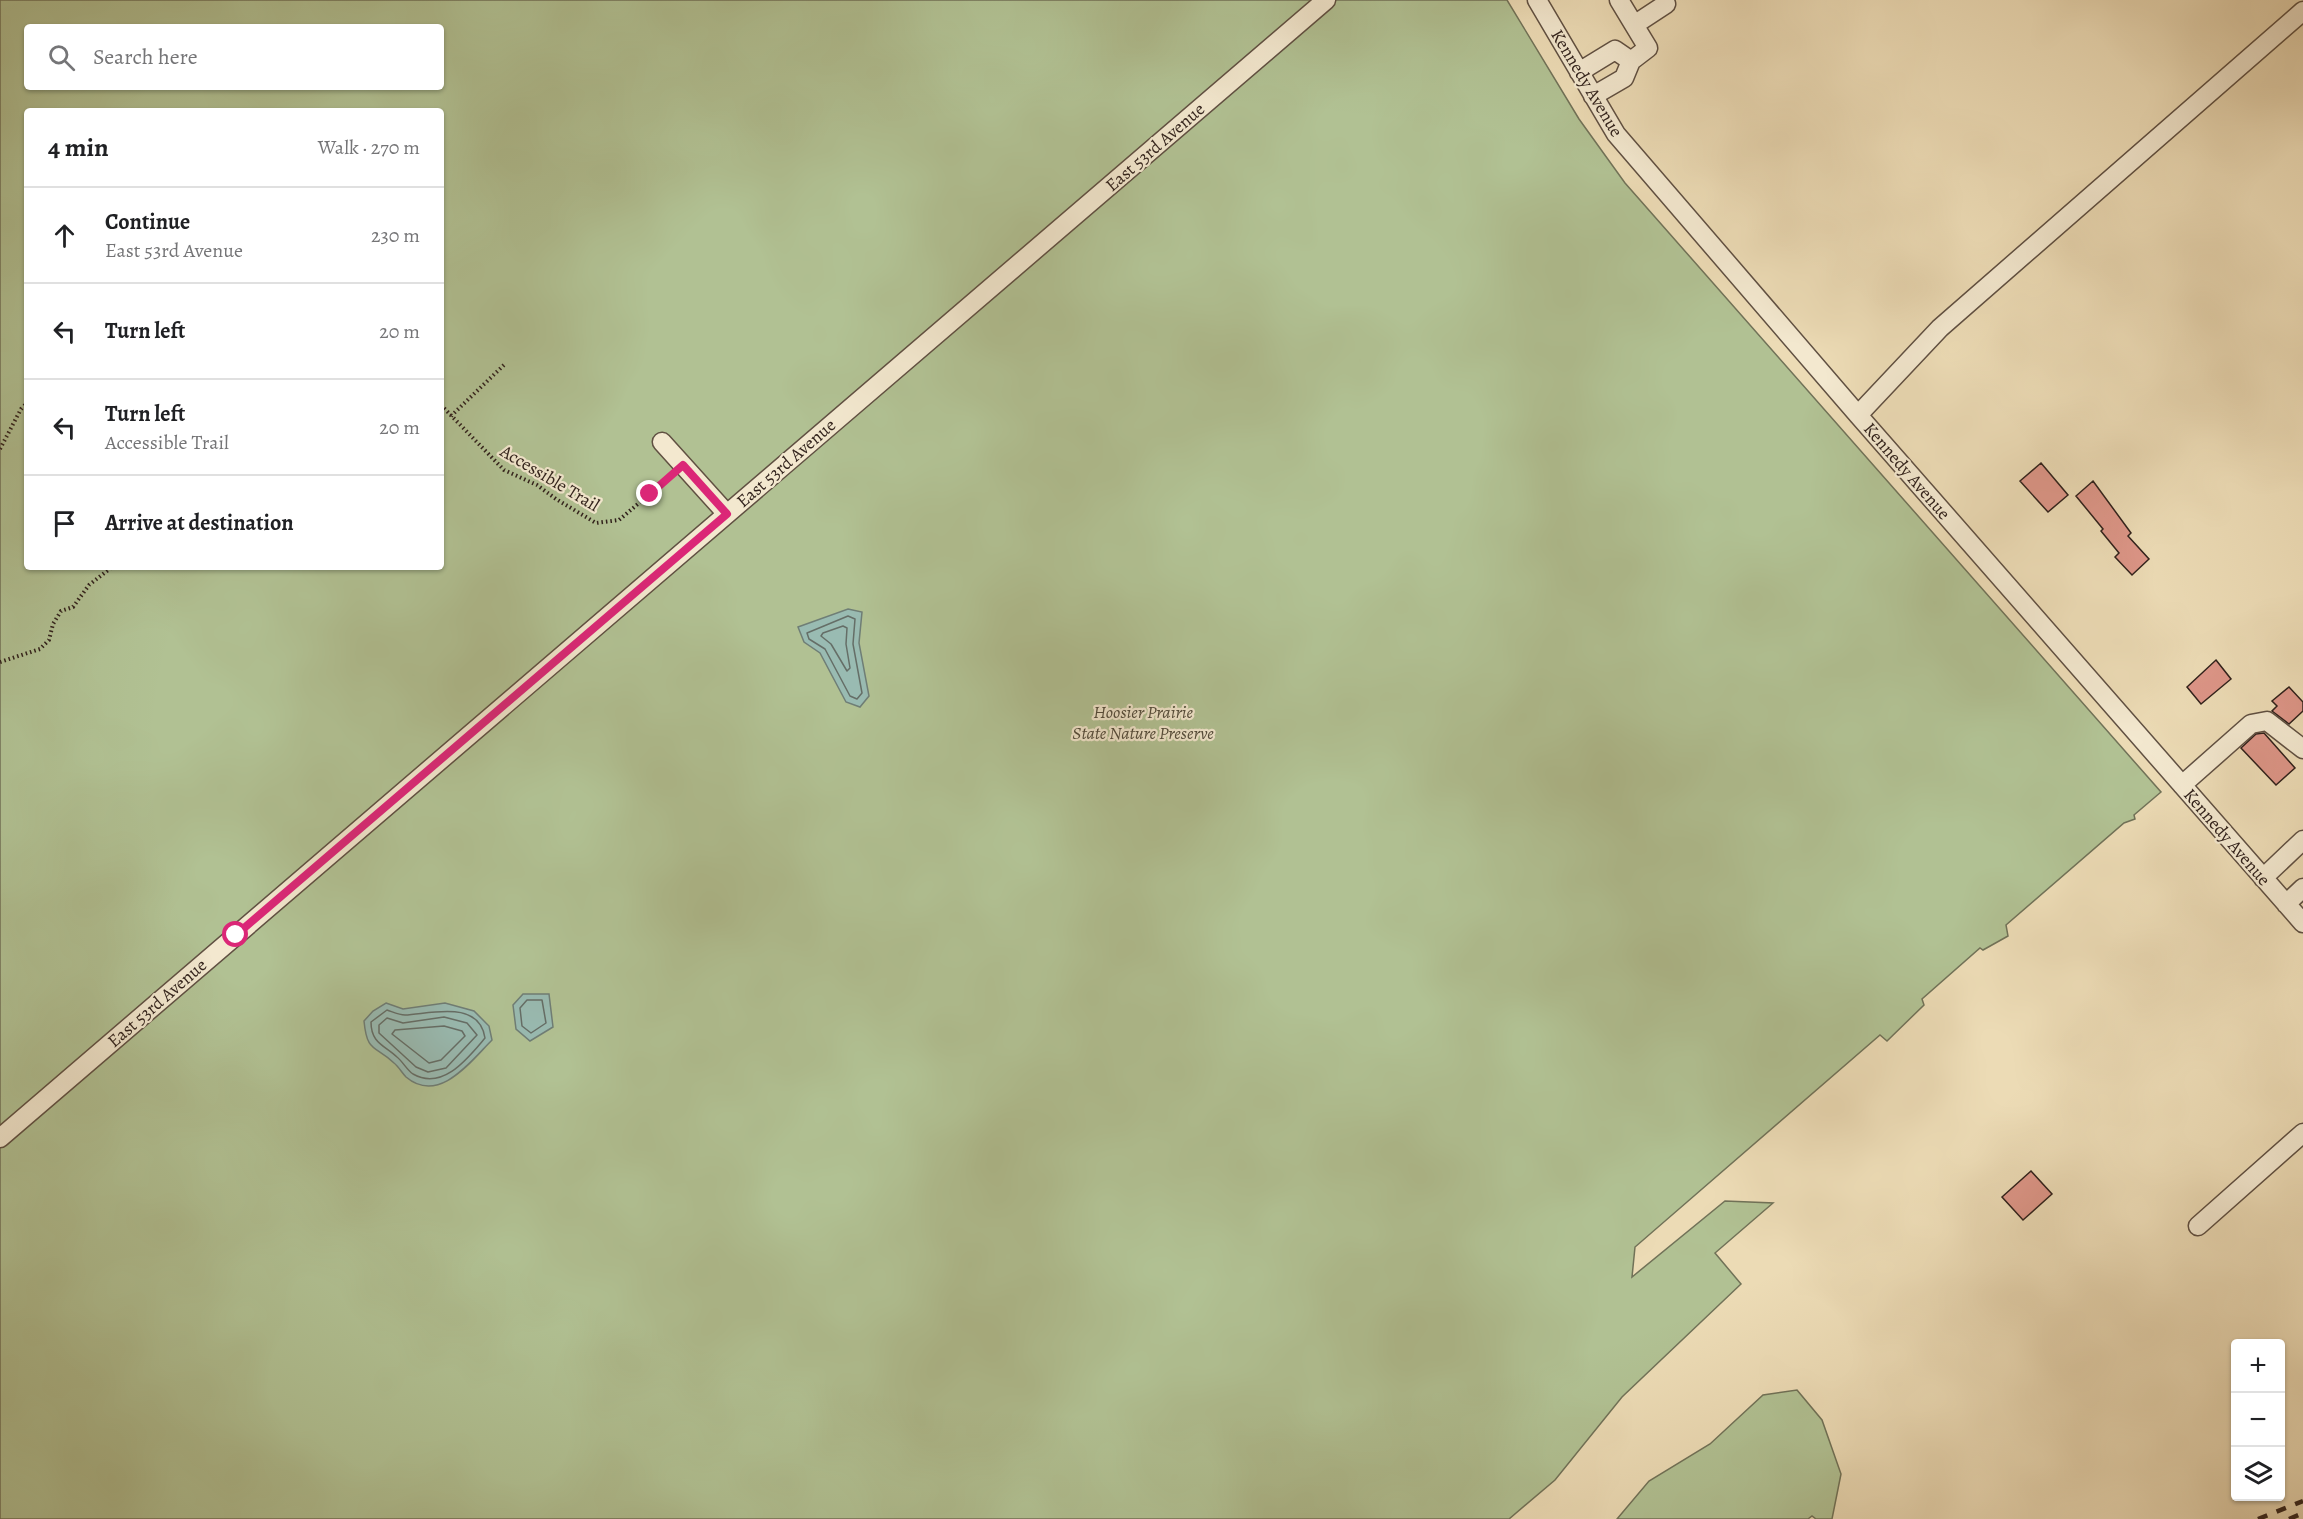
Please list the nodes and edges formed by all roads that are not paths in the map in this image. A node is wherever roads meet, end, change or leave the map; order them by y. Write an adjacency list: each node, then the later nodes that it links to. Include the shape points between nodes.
1 (1326, 0): 12 (street, East 53rd Avenue)
2 (1537, 0): 8 (street, Kennedy Avenue)
3 (1619, 0): 6 (street)
4 (1666, 4): 6 (street)
5 (2303, 11): 10 (street, via 1940,328)
6 (1634, 25): 7 (street, via 1648,48)
7 (1631, 61): 8 (street, via 1615,50); 9 (street, via 1624,78)
8 (1579, 72): 9 (street, Kennedy Avenue)
9 (1593, 96): 10 (street, Kennedy Avenue, via 1616,134)
10 (1858, 416): 14 (street, Kennedy Avenue)
11 (662, 442): 12 (street)
12 (727, 514): 21 (street, East 53rd Avenue)
13 (2303, 749): 14 (street, via 2267,721 2251,724)
14 (2182, 785): 16 (street, Kennedy Avenue)
15 (2303, 840): 16 (street)
16 (2263, 878): 18 (street, Kennedy Avenue)
17 (2303, 888): 18 (street)
18 (2286, 904): 19 (street, Kennedy Avenue)
19 (2303, 923)
20 (2303, 1134): 22 (street)
21 (0, 1138)
22 (2198, 1226)

